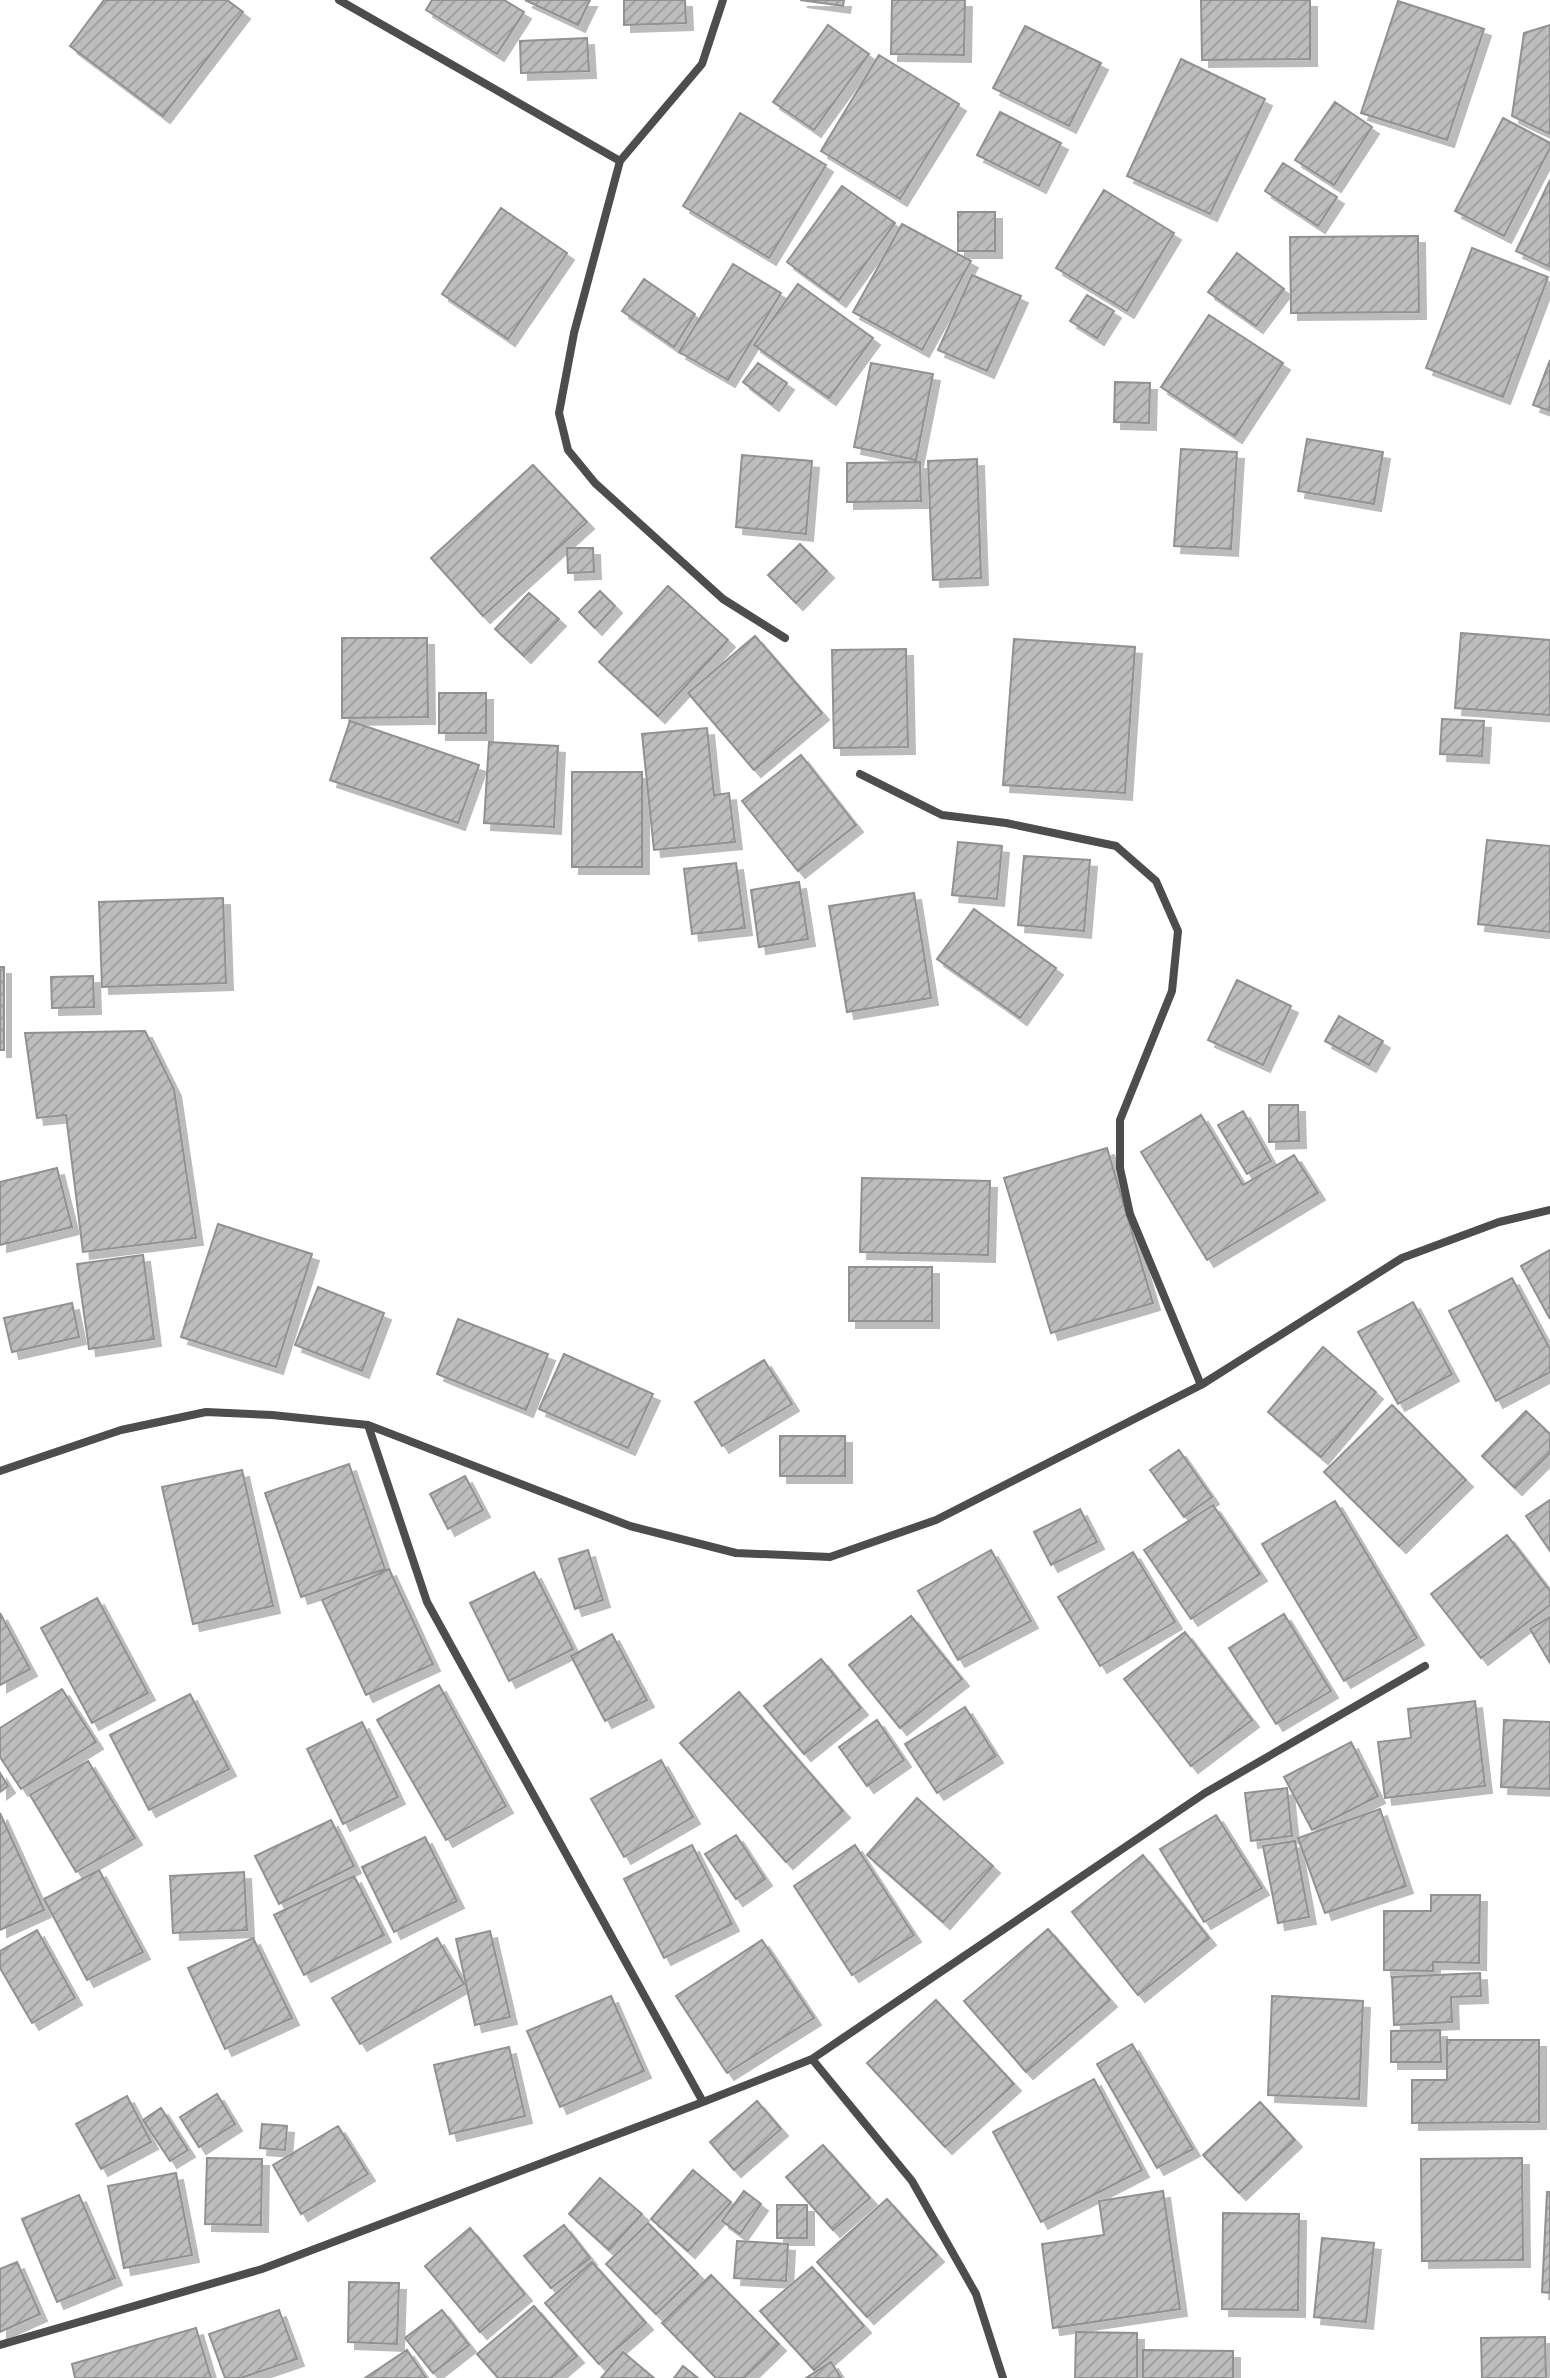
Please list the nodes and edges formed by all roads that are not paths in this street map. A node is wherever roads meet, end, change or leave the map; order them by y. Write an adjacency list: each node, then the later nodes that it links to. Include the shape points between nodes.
1 (339, 0): 3 (street)
2 (723, 0): 3 (street, via 702,64)
3 (620, 161): 4 (street, via 574,333 559,413 568,450 595,483 723,599)
4 (785, 638)
5 (860, 774): 7 (street, via 942,815 1116,846 1156,881 1178,931 1172,991 1120,1120 1120,1168 1130,1214)
6 (1550, 1210): 7 (street, via 1499,1222 1402,1258)
7 (1201, 1385): 8 (street, via 936,1520 830,1557 736,1553 630,1526)
8 (368, 1425): 9 (street, via 206,1412 121,1430); 12 (street, via 427,1602)
9 (0, 1471)
10 (1425, 1666): 11 (street, via 1205,1793)
11 (812, 2059): 12 (street); 14 (street, via 912,2181 976,2294)
12 (703, 2102): 13 (street, via 262,2269)
13 (0, 2345)
14 (1003, 2378)

